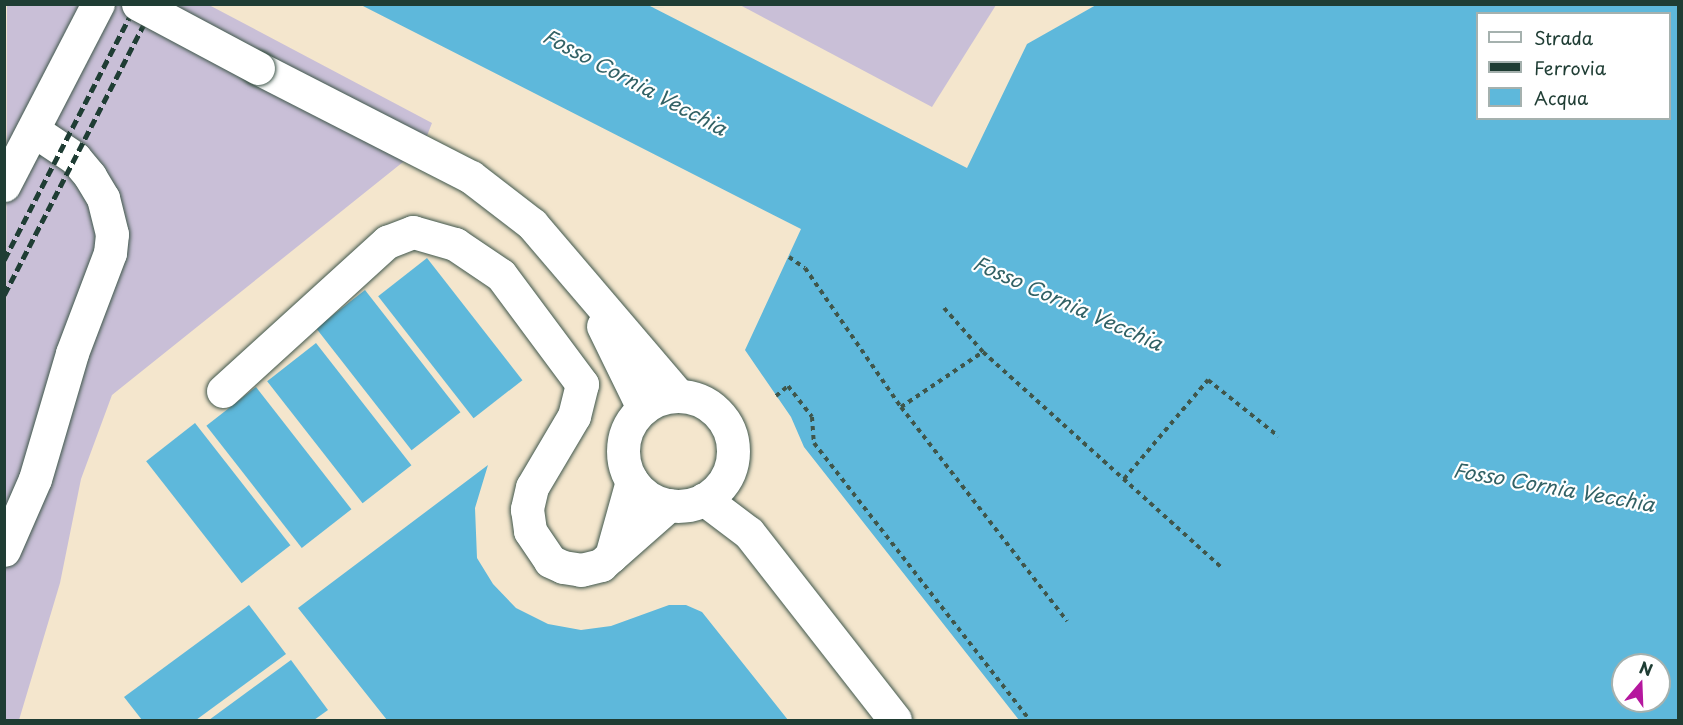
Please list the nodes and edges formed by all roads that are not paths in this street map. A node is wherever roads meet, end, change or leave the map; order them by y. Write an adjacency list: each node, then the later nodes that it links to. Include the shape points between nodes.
1 (98, 4): 3 (street)
2 (138, 4): 5 (street, bridge, via 471,177 532,224)
3 (33, 130): 4 (street); 14 (street, via 75,158 90,176 104,198 112,234 110,253 72,353 34,479)
4 (4, 185)
5 (583, 284): 7 (street); 8 (street)
6 (223, 392): 15 (street, via 387,242 413,232 455,244 501,275 582,384 574,416 532,487 527,509 530,531 550,561 563,567 581,570 601,566)
7 (679, 396): 8 (street); 9 (street, via 708,405 720,416 732,445)
8 (644, 408): 10 (street, via 629,427 623,450)
9 (727, 475): 11 (street); 13 (street)
10 (632, 481): 12 (street, via 643,493); 15 (street)
11 (705, 499): 12 (street); 13 (street)
12 (669, 505): 15 (street)
13 (749, 533): 16 (street)
14 (4, 550)
15 (611, 556)
16 (895, 720)

